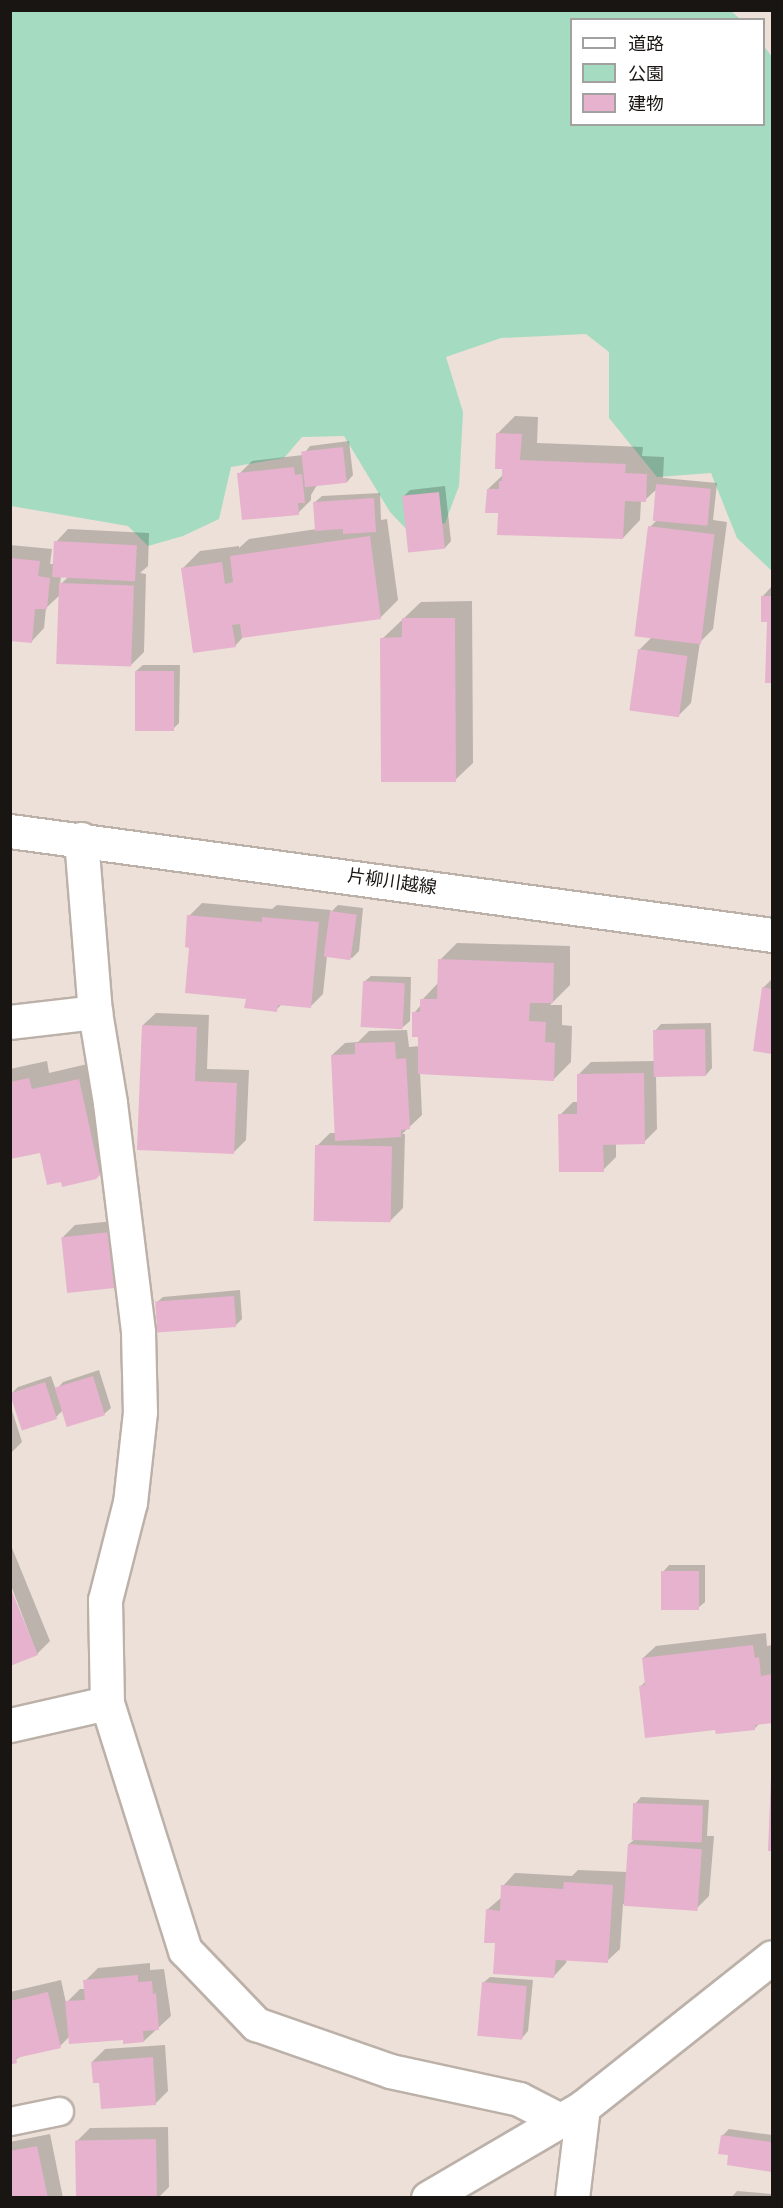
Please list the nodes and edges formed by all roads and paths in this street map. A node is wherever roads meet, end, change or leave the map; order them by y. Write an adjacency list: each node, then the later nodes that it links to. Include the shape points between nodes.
1 (10, 831): 2 (street, 片柳川越線)
2 (81, 840): 3 (street, 片柳川越線); 4 (street)
3 (772, 935)
4 (95, 1012): 5 (street); 6 (street, via 138,1332 140,1412 130,1502 105,1600)
5 (10, 1022)
6 (107, 1703): 7 (street); 10 (street, via 185,1950 256,2024 390,2071)
7 (10, 1725)
8 (772, 1956): 10 (street)
9 (59, 2111): 11 (lane)
10 (572, 2113): 12 (street); 13 (street)
11 (10, 2121)
12 (428, 2198)
13 (572, 2198)

